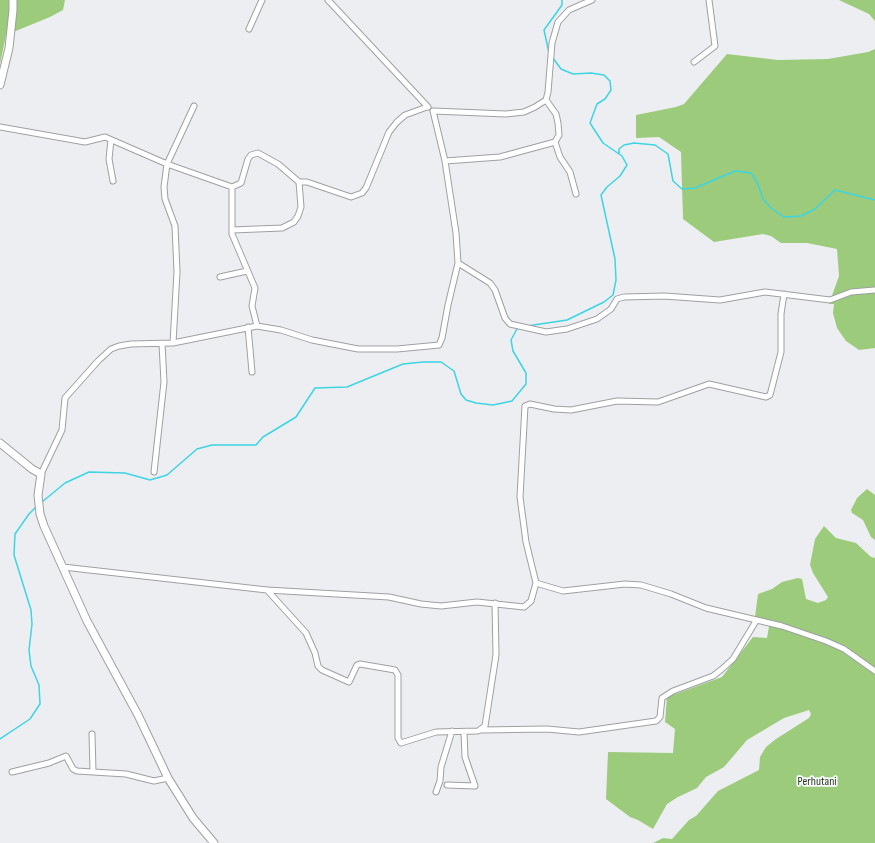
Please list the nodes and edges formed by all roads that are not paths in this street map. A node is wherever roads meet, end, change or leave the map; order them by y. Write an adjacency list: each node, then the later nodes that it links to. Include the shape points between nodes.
1 (13, 0): 8 (street, via 9,48)
2 (262, 0): 6 (street)
3 (328, 0): 11 (street)
4 (592, 0): 9 (street, via 569,10 558,22 552,43)
5 (709, 0): 7 (street, via 716,42 715,46)
6 (249, 30)
7 (694, 62)
8 (0, 85)
9 (546, 100): 12 (street, via 531,109 506,114); 15 (street, via 556,114 558,123 559,135)
10 (194, 106): 17 (street)
11 (426, 107): 12 (street); 19 (street, via 405,115 394,125 362,193 346,196 307,182)
12 (433, 111): 16 (street)
13 (0, 127): 14 (street, via 85,142 104,137)
14 (111, 140): 17 (street); 18 (street, via 110,165)
15 (555, 142): 16 (street, via 500,157); 21 (street, via 560,157 570,172)
16 (445, 161): 23 (street)
17 (168, 164): 20 (street); 30 (street, via 164,187 165,199 175,226 177,272)
18 (113, 181)
19 (299, 182): 20 (street, via 278,164 258,153 248,159 241,183); 22 (street, via 301,207 298,216 288,226 266,230)
20 (232, 186): 22 (street)
21 (576, 194)
22 (232, 230): 24 (street)
23 (458, 263): 27 (street, via 490,283 505,318 513,326 546,332 597,319 611,309 617,299 624,297 664,296 716,300 755,292); 28 (street, via 439,345 385,350 358,349)
24 (247, 271): 25 (street); 28 (street, via 255,288 252,306)
25 (220, 277)
26 (875, 290): 27 (street, via 851,292 830,300)
27 (784, 294): 37 (street, via 781,352 770,395 766,397 709,384 658,402 617,401 570,410 554,410 530,404 525,406 520,497 526,542)
28 (257, 326): 29 (street)
29 (248, 327): 30 (street); 32 (street)
30 (173, 343): 31 (street)
31 (162, 344): 34 (street, via 164,382); 35 (street, via 124,344 111,349 68,394 64,401 59,440)
32 (252, 372)
33 (0, 443): 35 (street)
34 (154, 472)
35 (41, 474): 36 (street, via 39,504 44,526)
36 (63, 567): 38 (street); 48 (street, via 87,621)
37 (536, 583): 39 (street, via 527,606 519,608); 40 (street, via 563,591 624,584 641,585 706,608)
38 (267, 590): 39 (street, via 371,595 441,606); 43 (street, via 306,633 318,666 322,670 349,682 357,665 360,664 395,670 398,675 399,741 403,743 436,732)
39 (495, 603): 42 (street, via 495,661 485,726)
40 (756, 621): 41 (street, via 782,626 826,641 844,649); 42 (street, via 733,659 722,669 713,676 673,691 662,698 660,717 656,721 579,732)
41 (875, 670)
42 (481, 730): 44 (street)
43 (452, 731): 44 (street); 50 (street)
44 (464, 732): 49 (street, via 465,757 475,786)
45 (92, 734): 46 (street)
46 (93, 771): 47 (street, via 73,769 66,756 50,763); 48 (street, via 126,774 154,781)
47 (12, 772)
48 (168, 778): 51 (street, via 193,818)
49 (447, 785)
50 (436, 792)
51 (214, 843)

